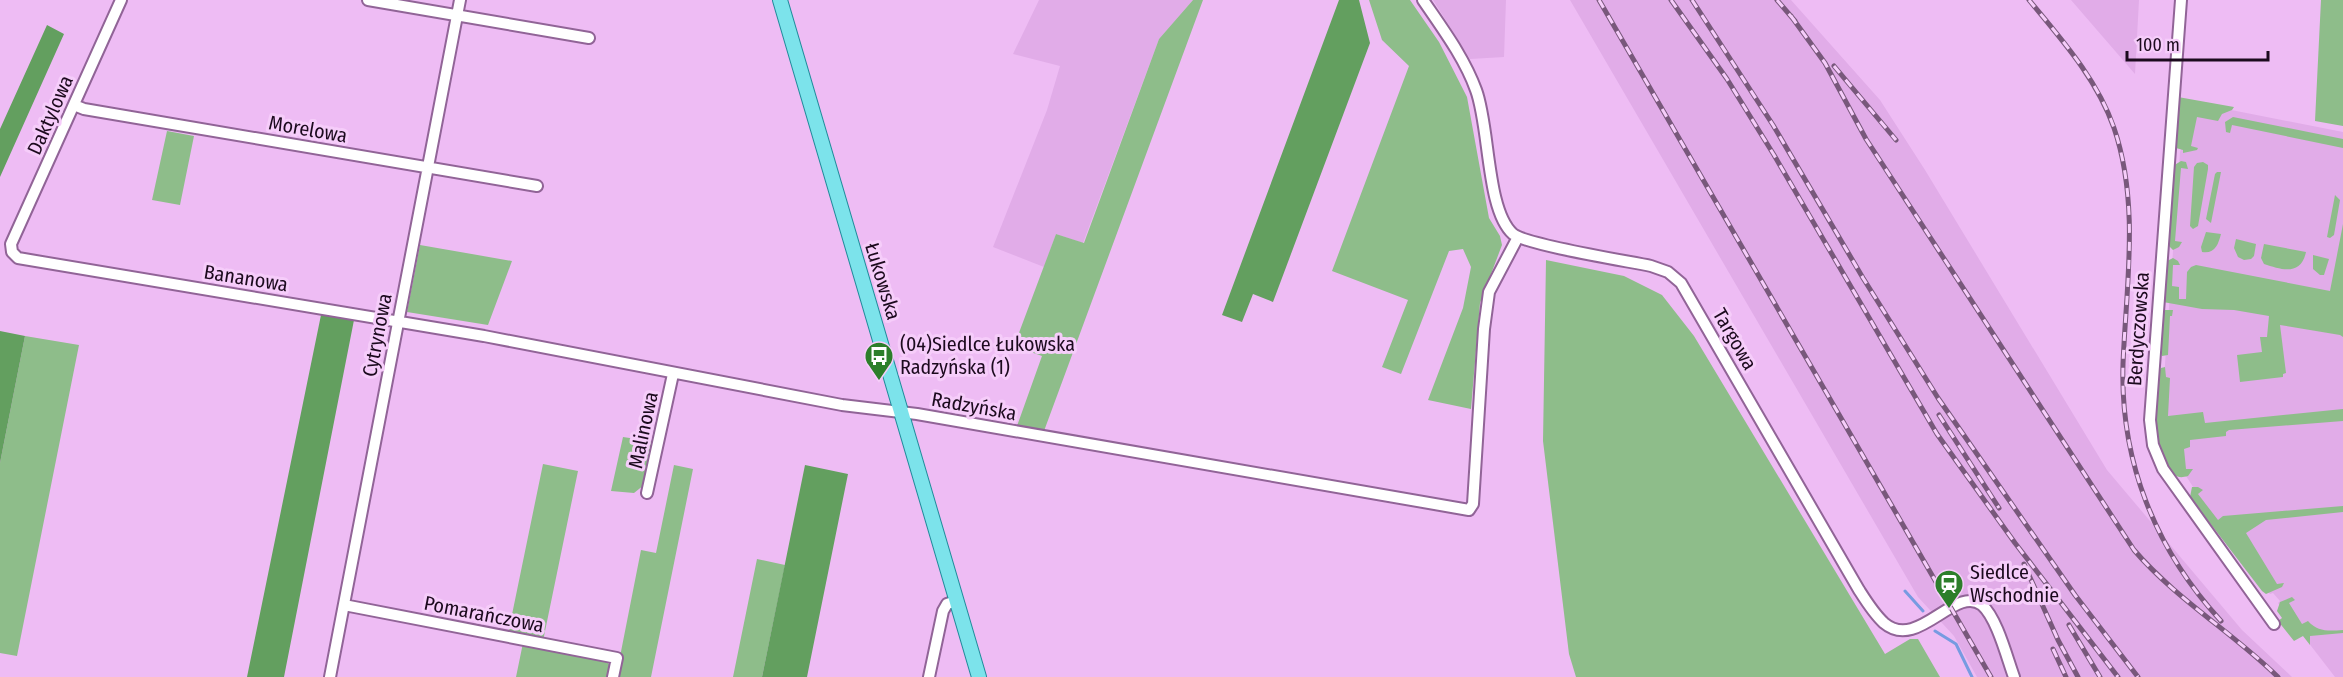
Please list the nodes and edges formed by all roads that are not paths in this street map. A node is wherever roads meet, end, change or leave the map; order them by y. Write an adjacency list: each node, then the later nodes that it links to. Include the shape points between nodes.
1 (121, 0): 9 (street, Daktylowa)
2 (368, 0): 7 (street)
3 (460, 0): 7 (street, Cytrynowa)
4 (780, 0): 17 (main road, Łukowska)
5 (1423, 0): 12 (street, via 1467,69 1477,92 1494,196 1506,225)
6 (2181, 0): 21 (street, Berdyczowska, via 2150,435 2163,469)
7 (457, 15): 8 (street); 10 (street, Cytrynowa)
8 (589, 38)
9 (74, 105): 10 (street, Morelowa); 13 (street, Daktylowa)
10 (427, 167): 11 (street, Morelowa); 14 (street, Cytrynowa)
11 (537, 186)
12 (1518, 237): 17 (street, Radzyńska, via 1490,292 1484,329 1473,504 1469,510); 26 (street, Targowa, via 1651,266 1668,272 1681,283 1873,610 1890,627 1912,629 1965,601 1977,603 1992,620)
13 (11, 244): 14 (street, Bananowa, via 12,252 21,259)
14 (398, 321): 15 (street, Bananowa); 20 (street, Cytrynowa)
15 (484, 336): 16 (street, Radzyńska)
16 (673, 374): 17 (street, Radzyńska); 18 (street, Malinowa)
17 (902, 412): 19 (main road, Łukowska)
18 (647, 493)
19 (956, 601): 24 (street, via 947,604 943,611); 25 (main road, Łukowska)
20 (344, 605): 22 (street, Cytrynowa); 23 (street, Pomarańczowa, via 617,658)
21 (2274, 624)
22 (330, 677)
23 (613, 677)
24 (929, 677)
25 (979, 677)
26 (2014, 677)

